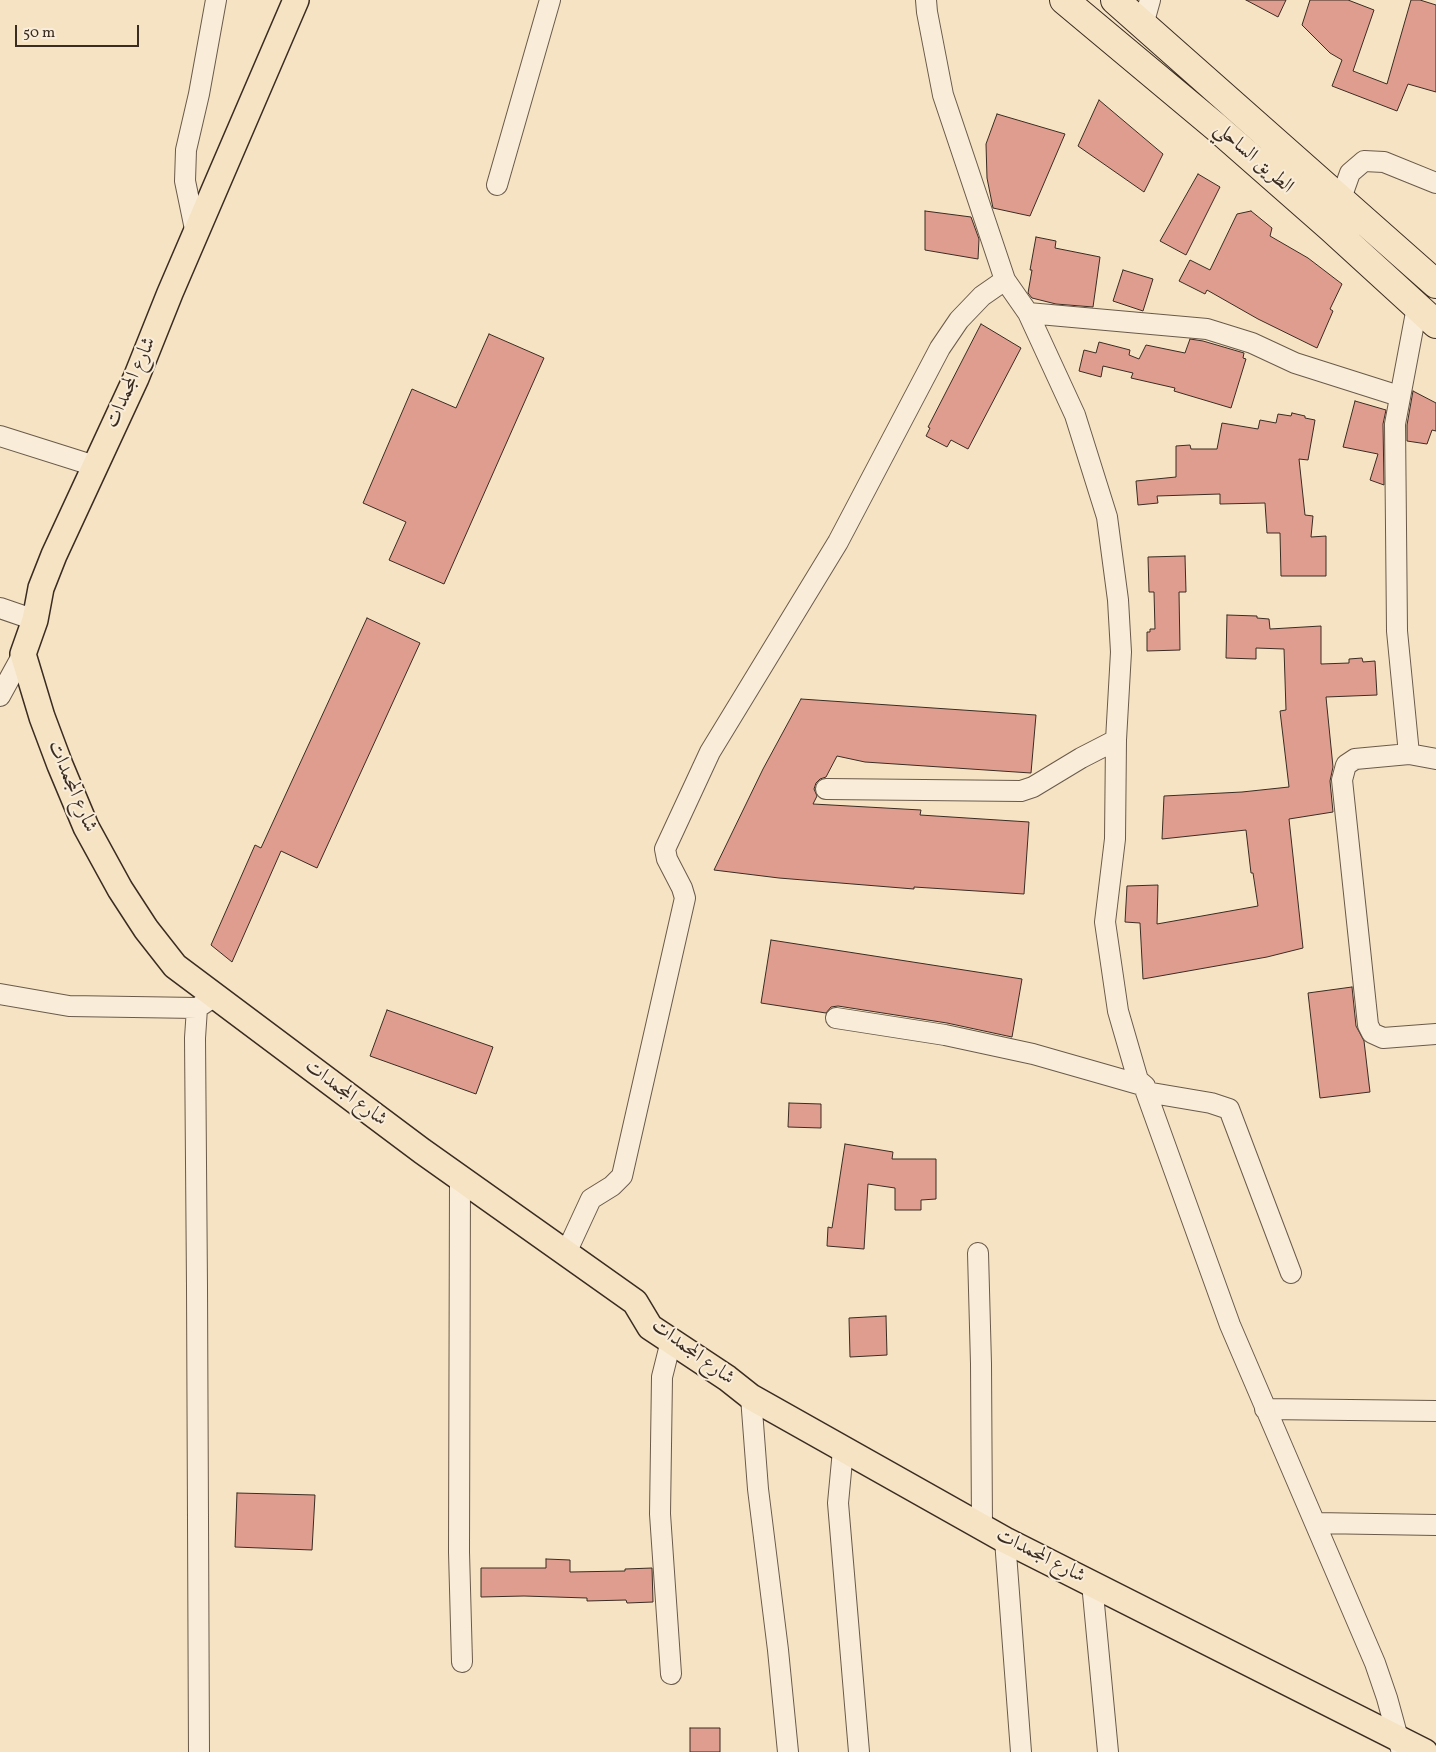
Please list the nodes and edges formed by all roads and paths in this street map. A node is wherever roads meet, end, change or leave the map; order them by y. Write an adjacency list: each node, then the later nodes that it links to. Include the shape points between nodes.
1 (216, 0): 12 (street, via 186,150 185,181)
2 (296, 0): 12 (main road, شارع المجمدات)
3 (550, 0): 9 (street)
4 (926, 0): 13 (street, via 943,95)
5 (1064, 0): 11 (highway, الطريق الساحلي)
6 (1114, 0): 7 (highway, الطريق الساحلي)
7 (1147, 12): 10 (highway, الطريق الساحلي)
8 (1436, 183): 10 (street, via 1384,162 1364,162 1350,173)
9 (497, 185)
10 (1340, 201): 11 (highway); 14 (highway, الطريق الساحلي)
11 (1332, 228): 16 (highway, الطريق الساحلي)
12 (196, 234): 19 (main road, شارع المجمدات)
13 (1005, 280): 15 (street); 34 (street, via 982,296 959,320 940,348 838,542 710,752 665,850 685,898 622,1176 591,1200)
14 (1436, 284)
15 (1028, 314): 17 (street, via 1207,329); 24 (street, via 1075,415 1107,517 1121,652)
16 (1427, 316): 17 (street)
17 (1399, 396): 25 (street, via 1395,424 1397,631)
18 (0, 436): 19 (street)
19 (95, 466): 21 (main road, شارع المجمدات, via 41,588)
20 (0, 608): 21 (street)
21 (35, 620): 22 (main road, شارع المجمدات)
22 (23, 654): 23 (street); 29 (main road, شارع المجمدات, via 42,717 86,827 120,890 146,929)
23 (0, 696)
24 (1116, 740): 27 (street, via 1021,791); 32 (street, via 1115,838 1105,922 1118,1011 1138,1080)
25 (1409, 754): 26 (street); 31 (street, via 1355,759 1346,765 1342,780 1368,1025 1382,1038)
26 (1436, 759)
27 (826, 789)
28 (0, 994): 29 (street, via 69,1006)
29 (206, 1002): 33 (main road, شارع المجمدات); 50 (street, via 194,1056)
30 (836, 1018): 32 (street, via 945,1035 1033,1054)
31 (1436, 1034)
32 (1146, 1089): 36 (street, via 1229,1109); 39 (street, via 1230,1325)
33 (460, 1178): 34 (main road, شارع المجمدات); 47 (street, via 459,1552)
34 (566, 1253): 37 (main road, شارع المجمدات, via 635,1302 650,1327)
35 (978, 1253): 44 (street)
36 (1291, 1273)
37 (671, 1341): 38 (main road, شارع المجمدات); 48 (street, via 662,1377 660,1514)
38 (751, 1397): 41 (main road, شارع المجمدات); 51 (street, via 758,1489)
39 (1264, 1409): 40 (street); 42 (street)
40 (1436, 1411)
41 (843, 1450): 44 (main road, شارع المجمدات); 52 (street, via 838,1503)
42 (1315, 1523): 43 (street); 49 (street, via 1375,1663)
43 (1436, 1525)
44 (982, 1527): 45 (main road, شارع المجمدات)
45 (1005, 1540): 46 (main road, شارع المجمدات); 53 (street)
46 (1092, 1583): 49 (main road, شارع المجمدات); 54 (street)
47 (462, 1662)
48 (671, 1674)
49 (1401, 1745): 55 (main road, شارع المجمدات)
50 (199, 1752)
51 (788, 1752)
52 (859, 1752)
53 (1021, 1752)
54 (1108, 1752)
55 (1425, 1752)

